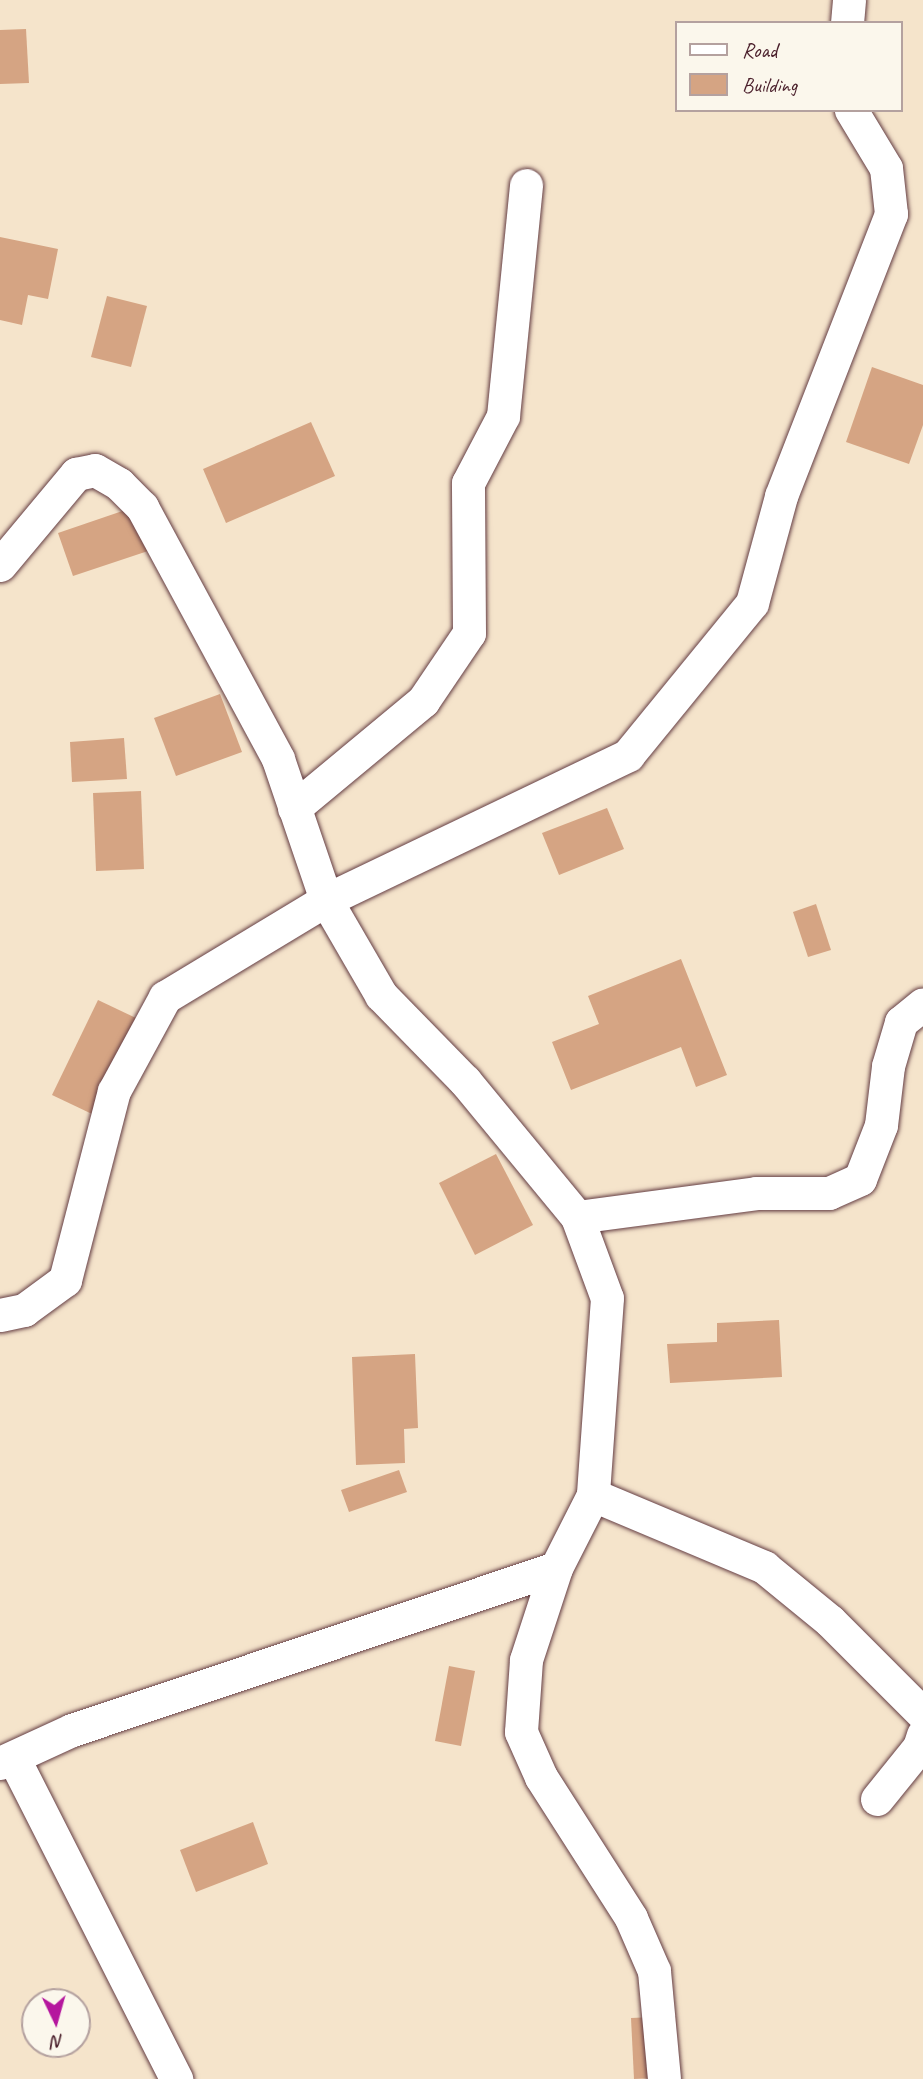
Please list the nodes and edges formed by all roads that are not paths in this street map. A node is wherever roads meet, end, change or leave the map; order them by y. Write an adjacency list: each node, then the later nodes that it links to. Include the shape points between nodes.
1 (849, 0): 2 (street)
2 (847, 21)
3 (852, 112): 7 (street, via 886,168 891,214 781,496 752,603 628,755)
4 (526, 185): 6 (street, via 503,416 468,483 469,633 423,701)
5 (0, 565): 6 (street, via 76,474 95,470 120,484 142,508 278,759)
6 (295, 808): 7 (street)
7 (326, 900): 9 (street, via 381,995 465,1081); 10 (street, via 165,997 114,1091 65,1280 24,1310)
8 (923, 1004): 9 (street, via 901,1022 888,1066 881,1125 860,1179 829,1193 756,1194)
9 (577, 1217): 11 (street, via 607,1298)
10 (0, 1315)
11 (593, 1495): 12 (street); 13 (street, via 764,1567 830,1621)
12 (555, 1567): 15 (street, via 72,1730); 18 (street, via 526,1660 521,1731 541,1777 631,1918 654,1971)
13 (923, 1714)
14 (923, 1735): 16 (street)
15 (7, 1761): 17 (street)
16 (877, 1799)
17 (176, 2079)
18 (664, 2079)

